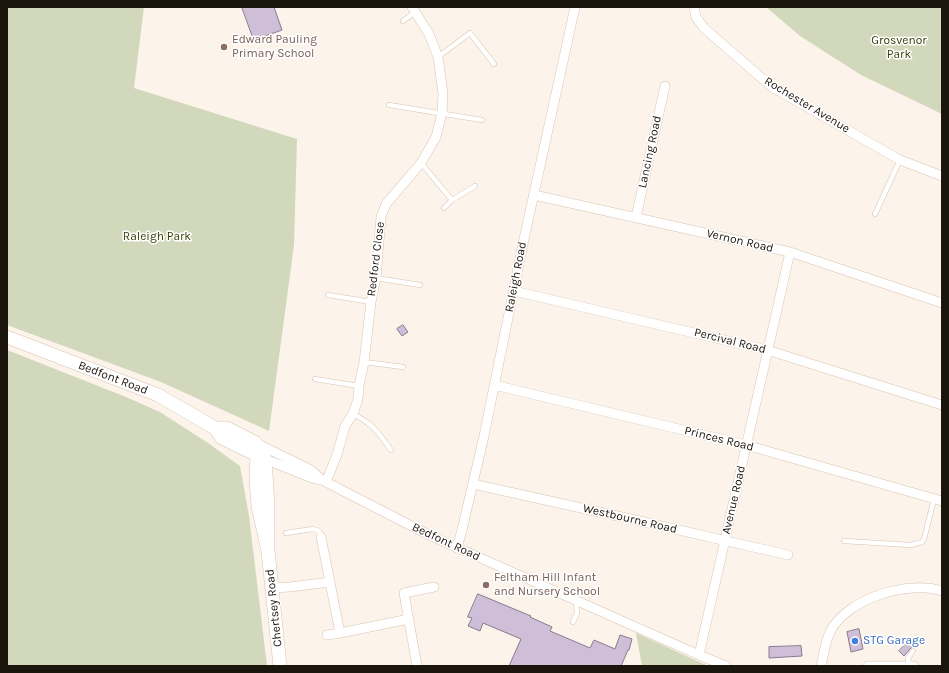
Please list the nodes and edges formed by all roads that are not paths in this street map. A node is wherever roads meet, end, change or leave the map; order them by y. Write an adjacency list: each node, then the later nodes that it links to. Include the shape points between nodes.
1 (575, 7): 15 (street, Raleigh Road)
2 (694, 7): 11 (street, Rochester Avenue, via 696,17 704,28 772,87)
3 (414, 10): 4 (lane); 5 (street, Redford Close, via 429,34)
4 (403, 21)
5 (438, 57): 6 (lane, via 470,33); 9 (street, Redford Close, via 443,94)
6 (494, 64)
7 (665, 86): 19 (street, Lancing Road)
8 (389, 105): 9 (lane)
9 (442, 113): 10 (lane); 12 (street, Redford Close, via 436,137)
10 (482, 120)
11 (900, 160): 13 (street, Rochester Avenue); 18 (lane)
12 (420, 163): 16 (lane); 21 (street, Redford Close, via 384,201)
13 (942, 176)
14 (475, 186): 16 (lane)
15 (534, 195): 19 (street, Vernon Road); 23 (street, Raleigh Road)
16 (452, 200): 17 (lane)
17 (444, 208)
18 (875, 214)
19 (636, 217): 20 (street, Vernon Road)
20 (790, 252): 26 (street, Vernon Road); 28 (street, Avenue Road)
21 (376, 278): 22 (lane); 25 (street, Redford Close)
22 (420, 284)
23 (514, 290): 28 (street, Percival Road); 32 (street, Raleigh Road)
24 (328, 295): 25 (lane)
25 (371, 302): 29 (street, Redford Close)
26 (942, 304)
27 (7, 337): 38 (street, Bedfont Road, via 158,395 215,428 222,438)
28 (767, 350): 34 (street, Percival Road); 36 (street, Avenue Road)
29 (364, 362): 30 (lane); 33 (street, Redford Close)
30 (403, 367)
31 (315, 379): 33 (lane)
32 (494, 384): 36 (street, Princes Road); 40 (street, Raleigh Road)
33 (359, 386): 35 (street, Redford Close)
34 (942, 405)
35 (353, 414): 37 (lane, via 375,428); 39 (street, Redford Close, via 345,426 337,455)
36 (746, 445): 41 (street, Princes Road); 44 (street, Avenue Road)
37 (390, 450)
38 (262, 452): 39 (street, Bedfont Road, via 312,478); 50 (street, Chertsey Road, via 256,480 258,506 268,550)
39 (324, 481): 46 (street, Bedfont Road)
40 (473, 484): 44 (street, Westbourne Road); 46 (street, Raleigh Road)
41 (938, 500): 45 (lane, via 922,542 911,545)
42 (286, 533): 43 (lane, via 313,529 319,530)
43 (321, 538): 48 (street)
44 (725, 540): 47 (street, Westbourne Road); 58 (street, Avenue Road)
45 (844, 541)
46 (457, 548): 52 (street, Bedfont Road)
47 (788, 555)
48 (330, 582): 50 (street); 55 (street)
49 (434, 587): 53 (street, via 404,593)
50 (271, 588): 59 (street, Chertsey Road)
51 (942, 591): 62 (street, via 916,587 902,589 872,598 852,609 832,629)
52 (576, 601): 54 (lane); 58 (street, Bedfont Road)
53 (409, 620): 55 (street); 60 (street)
54 (573, 622)
55 (340, 633): 56 (street)
56 (327, 635)
57 (913, 651): 64 (lane, via 908,658)
58 (699, 655): 61 (street, Bedfont Road)
59 (280, 666)
60 (417, 666)
61 (726, 666)
62 (821, 666)
63 (868, 666): 64 (street)
64 (911, 666)

